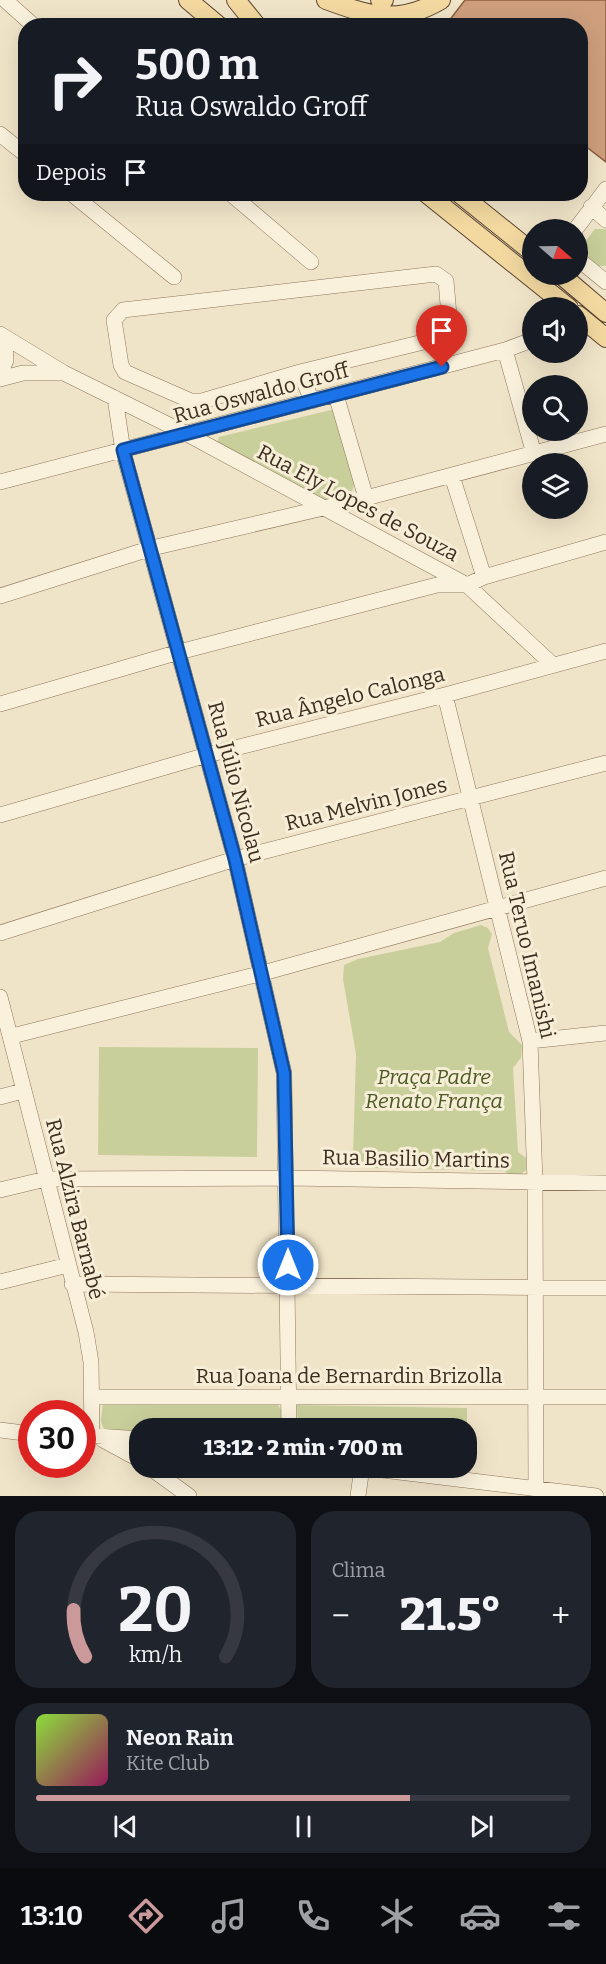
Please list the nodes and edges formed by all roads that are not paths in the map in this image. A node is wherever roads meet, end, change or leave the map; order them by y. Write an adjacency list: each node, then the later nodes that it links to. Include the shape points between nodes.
1 (4, 0): 6 (street)
2 (188, 0): 7 (main road)
3 (236, 0): 8 (main road)
4 (326, 0): 5 (main road, via 388,17 408,16)
5 (441, 0)
6 (25, 18)
7 (209, 18)
8 (251, 18)
9 (0, 134): 10 (street)
10 (18, 149)
11 (606, 189): 16 (street)
12 (81, 201): 22 (street)
13 (239, 201): 20 (street)
14 (436, 201): 25 (main road)
15 (469, 201): 19 (main road)
16 (591, 207): 17 (street); 18 (street)
17 (583, 219)
18 (606, 220)
19 (522, 244)
20 (311, 262)
21 (588, 267): 23 (street)
22 (174, 277)
23 (606, 282)
24 (573, 285): 26 (main road)
25 (554, 297)
26 (606, 314): 27 (street)
27 (588, 318)
28 (588, 326): 30 (main road)
29 (3, 336): 34 (street, Rua Ely Lopes de Souza); 35 (street, via 6,360)
30 (606, 338)
31 (522, 344): 32 (street, Rua Oswaldo Groff)
32 (505, 350): 36 (street, Rua Oswaldo Groff); 42 (street)
33 (300, 372): 33 (street, via 444,337 450,327 446,281 436,274 123,310 114,320 121,365 126,372 181,398 202,401); 38 (street)
34 (64, 373): 35 (street); 37 (street, Rua Ely Lopes de Souza)
35 (0, 377)
36 (336, 395): 38 (street, Rua Oswaldo Groff); 48 (street)
37 (115, 398): 39 (street, Rua Ely Lopes de Souza); 41 (street, Rua Júlio Nicolau)
38 (312, 401): 39 (street, Rua Oswaldo Groff)
39 (187, 434): 41 (street, Rua Oswaldo Groff); 47 (street, Rua Ely Lopes de Souza)
40 (606, 434): 43 (street)
41 (123, 450): 46 (street, Rua Oswaldo Groff); 52 (street, Rua Júlio Nicolau)
42 (534, 453)
43 (538, 453)
44 (522, 457): 45 (street)
45 (452, 477): 48 (street); 54 (street)
46 (0, 482)
47 (284, 488): 49 (street, Rua Ely Lopes de Souza); 50 (street, via 286,510)
48 (366, 498): 49 (street)
49 (323, 507): 50 (street); 53 (street, Rua Ely Lopes de Souza)
50 (279, 517): 52 (street)
51 (606, 542): 54 (street)
52 (152, 548): 57 (street); 59 (street, Rua Júlio Nicolau)
53 (419, 559): 55 (street, Rua Ely Lopes de Souza); 56 (street, via 418,583)
54 (484, 577): 55 (street)
55 (467, 585): 56 (street, via 436,585); 60 (street, Rua Ely Lopes de Souza)
56 (406, 593): 59 (street)
57 (0, 596)
58 (606, 651): 60 (street, Rua Ângelo Calonga)
59 (179, 652): 62 (street); 63 (street, Rua Júlio Nicolau)
60 (552, 664): 61 (street, Rua Ângelo Calonga)
61 (445, 695): 63 (street, Rua Ângelo Calonga); 65 (street, Rua Teruo Imanishi)
62 (0, 704)
63 (207, 754): 66 (street, Rua Ângelo Calonga); 67 (street, Rua Júlio Nicolau)
64 (606, 763): 65 (street, Rua Melvin Jones)
65 (472, 798): 67 (street, Rua Melvin Jones); 69 (street, Rua Teruo Imanishi)
66 (0, 815)
67 (235, 859): 70 (street, Rua Melvin Jones); 71 (street, Rua Júlio Nicolau)
68 (606, 878): 69 (street)
69 (499, 908): 71 (street); 75 (street, Rua Teruo Imanishi)
70 (0, 933)
71 (263, 972): 74 (street); 78 (street, Rua Júlio Nicolau, via 284,1073)
72 (1, 1002): 74 (street, Rua Alzira Barnabé)
73 (606, 1032): 75 (street)
74 (12, 1036): 76 (street, Rua Alzira Barnabé)
75 (530, 1041): 80 (street, Rua Teruo Imanishi)
76 (23, 1091): 77 (street); 79 (street, Rua Alzira Barnabé)
77 (0, 1097)
78 (288, 1178): 79 (street, Rua Basilio Martins); 80 (street, Rua Basilio Martins); 86 (street, Rua Júlio Nicolau)
79 (46, 1179): 82 (street, Rua Basilio Martins); 83 (street, Rua Alzira Barnabé)
80 (535, 1182): 81 (street, Rua Basilio Martins); 87 (street, Rua Teruo Imanishi)
81 (606, 1183)
82 (0, 1190)
83 (68, 1265): 84 (street); 85 (street, Rua Alzira Barnabé)
84 (0, 1282)
85 (72, 1284): 86 (street); 90 (street, Rua Alzira Barnabé, via 86,1332)
86 (288, 1287): 87 (street); 91 (street, Rua Júlio Nicolau)
87 (535, 1287): 88 (street); 89 (street, Rua Teruo Imanishi)
88 (606, 1288)
89 (537, 1396): 91 (street, Rua Joana de Bernardin Brizolla); 92 (street, Rua Joana de Bernardin Brizolla); 104 (street, Rua Teruo Imanishi)
90 (92, 1397): 91 (street, Rua Joana de Bernardin Brizolla); 93 (street, Rua Alzira Barnabé)
91 (290, 1397): 94 (street, Rua Júlio Nicolau)
92 (606, 1397)
93 (92, 1400)
94 (290, 1418)
95 (0, 1430): 96 (street)
96 (18, 1432)
97 (96, 1436): 98 (street)
98 (129, 1438)
99 (96, 1439): 100 (street)
100 (129, 1455)
101 (164, 1478): 105 (street)
102 (359, 1478): 106 (street)
103 (437, 1478): 104 (street)
104 (536, 1492): 107 (street)
105 (189, 1496)
106 (358, 1496)
107 (596, 1496)

